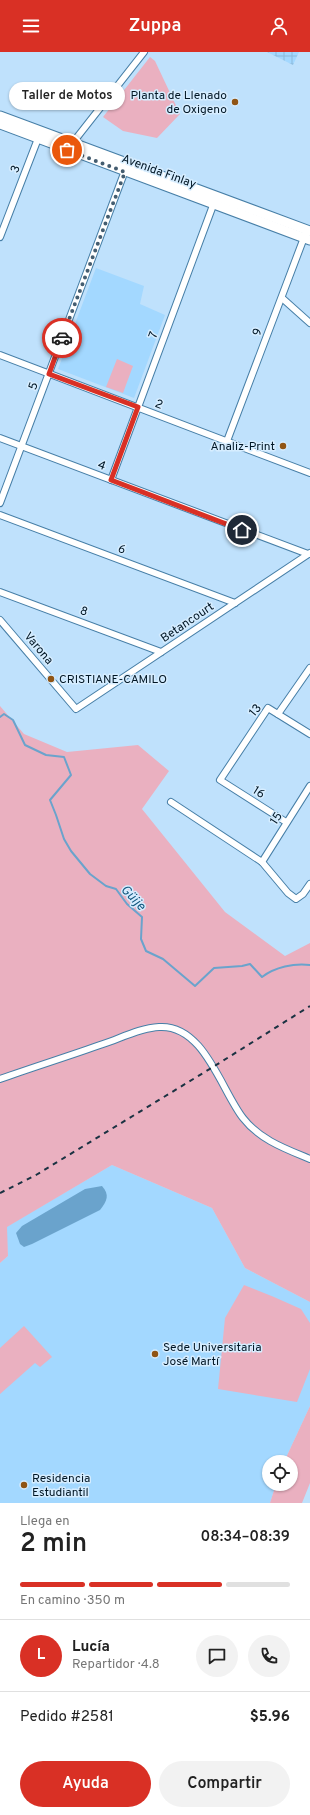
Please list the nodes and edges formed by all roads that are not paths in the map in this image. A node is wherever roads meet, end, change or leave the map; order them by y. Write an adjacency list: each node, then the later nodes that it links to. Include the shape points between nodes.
1 (144, 52): 5 (street)
2 (0, 116): 4 (main road, Avenida Finlay)
3 (0, 124): 4 (main road, Avenida Finlay)
4 (40, 135): 5 (main road, Avenida Finlay); 9 (street, 3)
5 (70, 146): 6 (main road, Avenida Finlay)
6 (126, 168): 7 (main road, Avenida Finlay); 13 (street, 5)
7 (215, 200): 8 (main road, Avenida Finlay); 14 (street, 7)
8 (308, 235): 10 (street, 9)
9 (0, 237)
10 (282, 298): 11 (street); 16 (street, 9)
11 (310, 323)
12 (0, 355): 13 (street, 2)
13 (49, 374): 14 (street, 2); 17 (street, 5)
14 (138, 407): 16 (street, 2); 19 (street, 7)
15 (0, 438): 17 (street, 4)
16 (226, 441): 18 (street, 2)
17 (22, 446): 19 (street, 4); 20 (street, 5)
18 (310, 473)
19 (111, 480): 22 (street, 4)
20 (0, 504)
21 (0, 515): 24 (street, 6)
22 (309, 554): 24 (street, Betancourt)
23 (0, 592): 26 (street, 8)
24 (235, 603): 26 (street, Betancourt)
25 (0, 620): 28 (street, Varona)
26 (161, 652): 28 (street, Betancourt)
27 (310, 668): 29 (street, 13)
28 (76, 709)
29 (278, 714): 30 (street); 31 (street, 13, via 268,708)
30 (310, 734)
31 (220, 780): 34 (street, 16)
32 (310, 786): 34 (street, 15)
33 (172, 802): 35 (street)
34 (286, 822): 35 (street, 15)
35 (262, 862): 36 (street, via 296,899)
36 (310, 884)
37 (0, 1079): 38 (street, via 134,1033 159,1027 171,1029 196,1041 243,1118 260,1134 275,1145)
38 (310, 1159)

